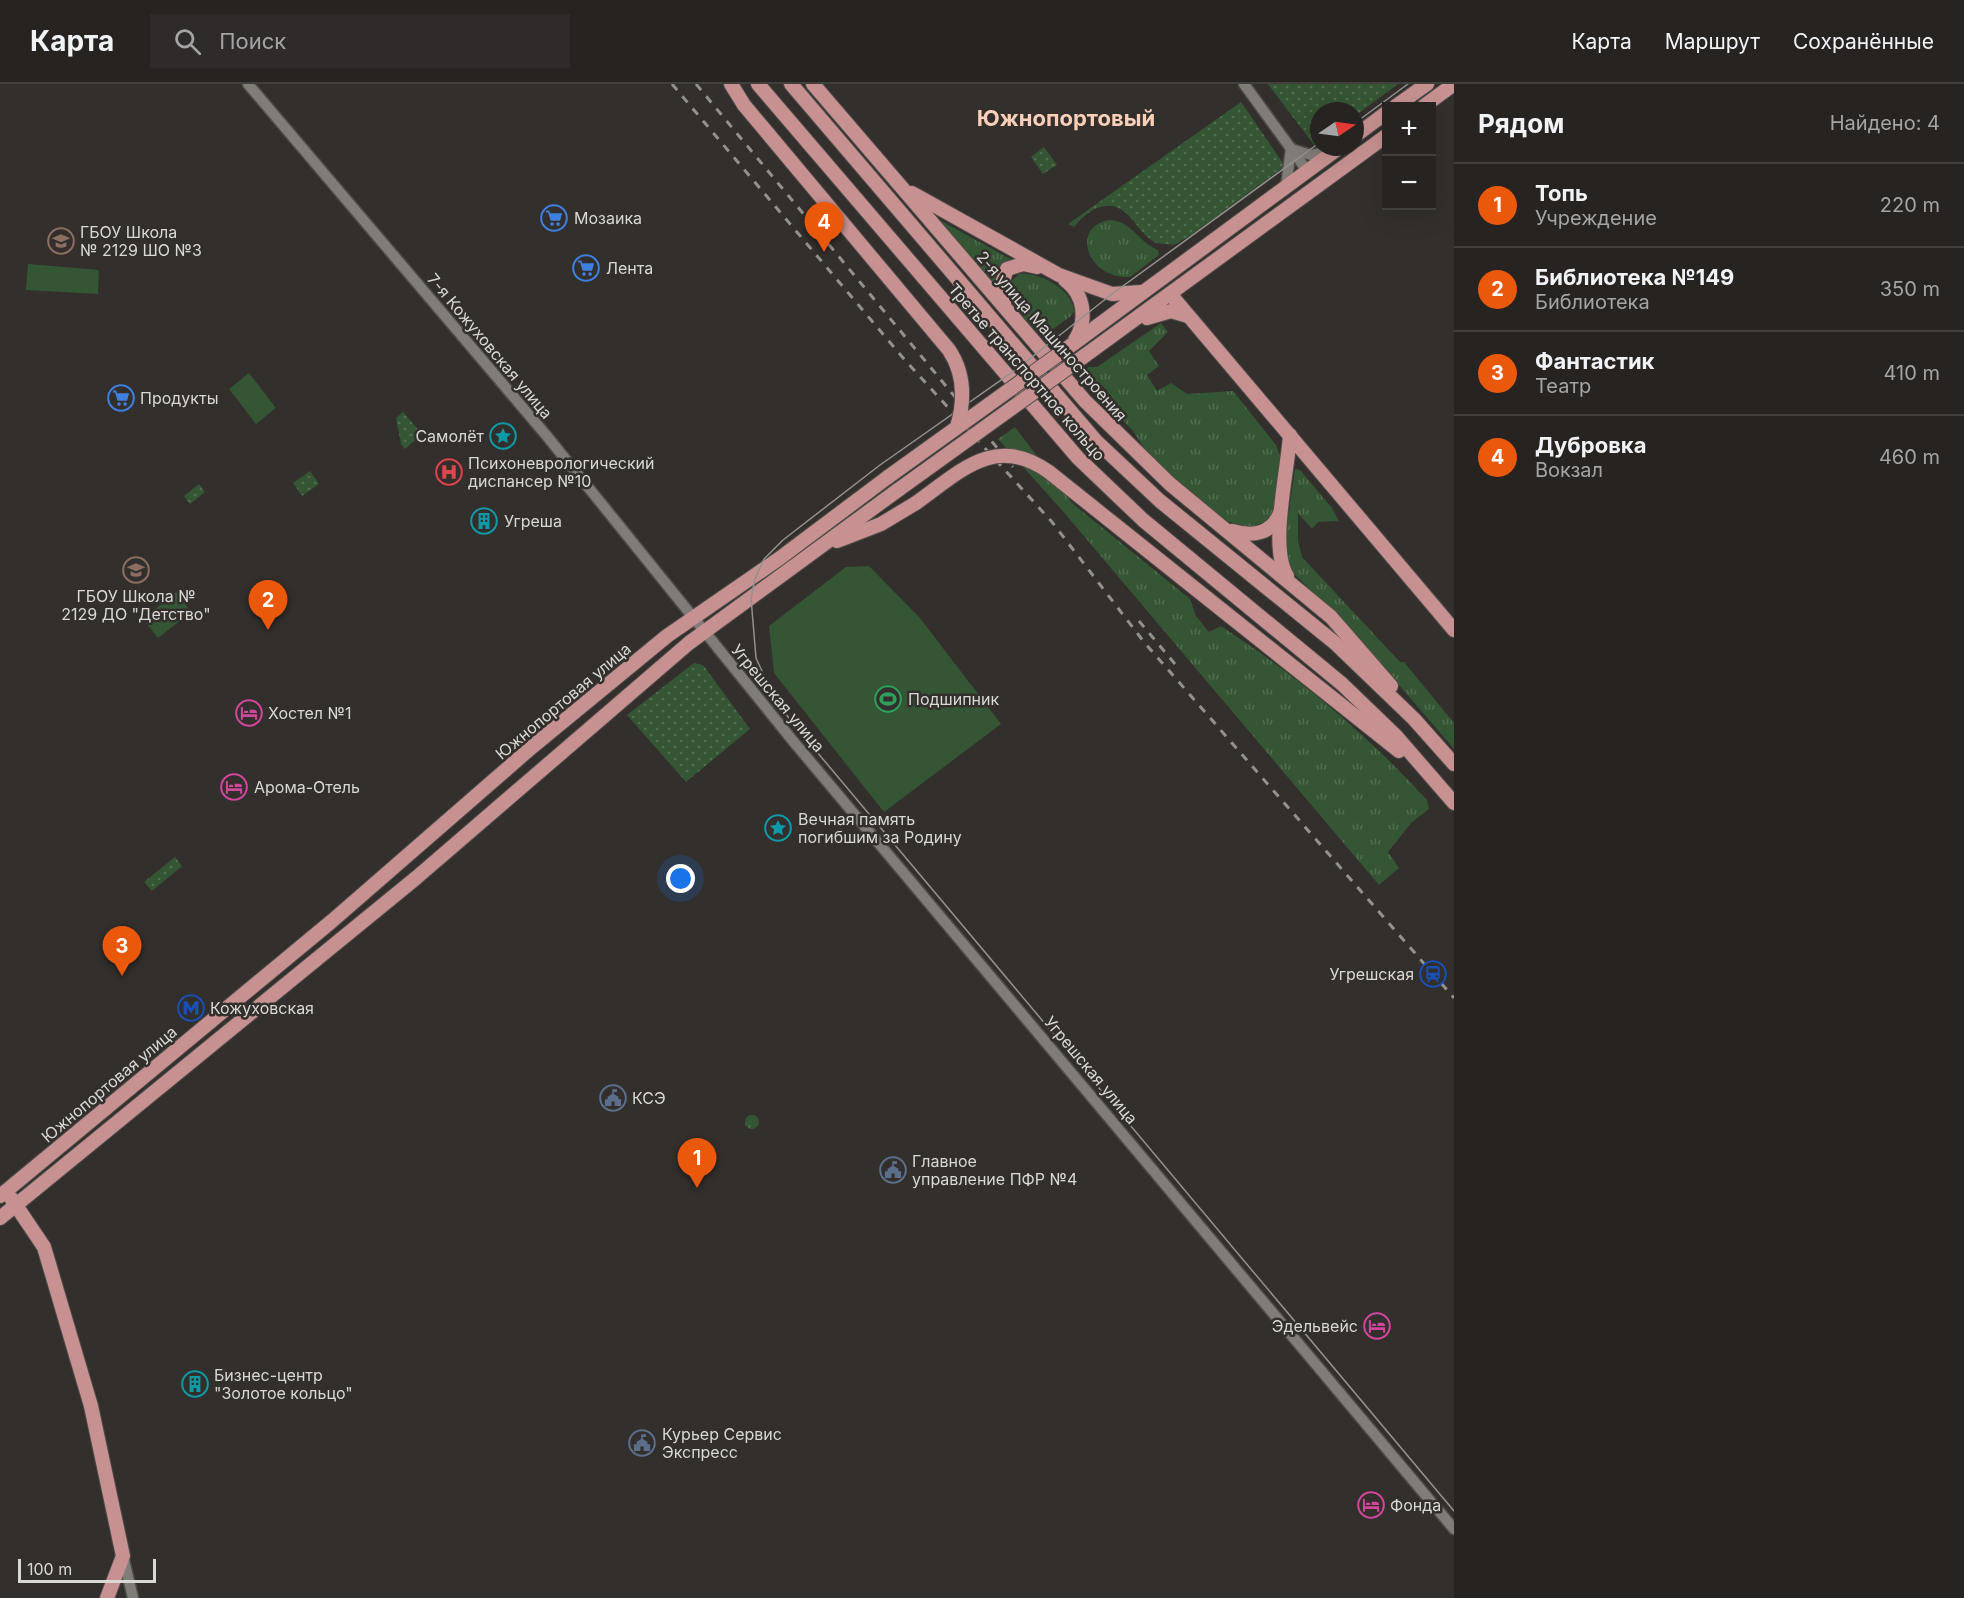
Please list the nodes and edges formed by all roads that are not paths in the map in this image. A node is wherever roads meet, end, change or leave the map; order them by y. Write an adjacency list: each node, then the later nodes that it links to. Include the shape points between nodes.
1 (248, 84): 38 (street, 7-я Кожуховская улица, via 546,435)
2 (731, 84): 30 (main road, bridge, via 744,105 949,350 960,370 963,390)
3 (758, 84): 43 (main road, Третье транспортное кольцо, via 1078,458 1143,520 1326,669 1396,736)
4 (791, 84): 41 (main road, Третье транспортное кольцо, via 1096,441 1160,501 1335,643)
5 (813, 84): 19 (main road, 2-я улица Машиностроения)
6 (1244, 84): 14 (street)
7 (1427, 84): 9 (main road)
8 (1454, 84): 10 (main road)
9 (1402, 102)
10 (1429, 102)
11 (1382, 116): 12 (main road)
12 (1364, 129)
13 (1382, 139): 18 (main road)
14 (1291, 148): 15 (street); 17 (street); 20 (street)
15 (1310, 154)
16 (1328, 156): 17 (main road, Южнопортовая улица)
17 (1308, 171): 18 (street, via 1319,175); 20 (main road, Южнопортовая улица); 21 (street)
18 (1342, 171): 21 (main road)
19 (887, 172): 23 (main road, via 923,202); 26 (main road, 2-я улица Машиностроения)
20 (1286, 187): 22 (main road, Южнопортовая улица)
21 (1298, 203): 25 (main road)
22 (1180, 264): 24 (main road, Южнопортовая улица); 25 (main road)
23 (1053, 272): 24 (main road, via 1112,294); 26 (main road, via 1023,264 1007,269 1000,290); 29 (main road, via 1076,290 1082,304 1082,323)
24 (1143, 292): 25 (main road); 29 (main road, Южнопортовая улица)
25 (1171, 295): 27 (main road); 28 (main road)
26 (1011, 315): 33 (main road, 2-я улица Машиностроения, via 1066,381 1129,446)
27 (1188, 316): 28 (main road, via 1171,311); 31 (main road)
28 (1125, 328): 34 (main road, bridge)
29 (1073, 344): 30 (main road, Южнопортовая улица, bridge)
30 (957, 427): 35 (main road, Южнопортовая улица, bridge)
31 (1290, 435): 32 (main road); 39 (main road)
32 (1282, 502): 33 (main road, via 1275,523 1263,532 1240,534); 37 (main road, via 1281,563)
33 (1221, 525): 37 (main road, 2-я улица Машиностроения)
34 (819, 549): 36 (main road); 43 (main road, bridge, via 881,524 977,461 1005,455 1024,458 1049,472 1366,723)
35 (780, 558): 36 (main road, via 778,569); 38 (main road, Южнопортовая улица)
36 (789, 571): 40 (main road)
37 (1294, 584): 41 (main road, 2-я улица Машиностроения, via 1346,631)
38 (693, 618): 40 (street, 7-я Кожуховская улица); 44 (main road, Южнопортовая улица, via 532,747 332,921)
39 (1454, 630)
40 (704, 632): 45 (main road, via 416,878); 47 (street, Угрешская улица)
41 (1437, 744): 42 (main road, Третье транспортное кольцо)
42 (1454, 764)
43 (1451, 799)
44 (3, 1194): 45 (main road, Южнопортовая улица)
45 (17, 1205): 46 (main road); 48 (main road, Южнопортовая улица, via 44,1247 66,1316 91,1406)
46 (0, 1218)
47 (1454, 1529)
48 (123, 1556): 49 (main road); 50 (street, Южнопортовая улица)
49 (107, 1598)
50 (133, 1598)

